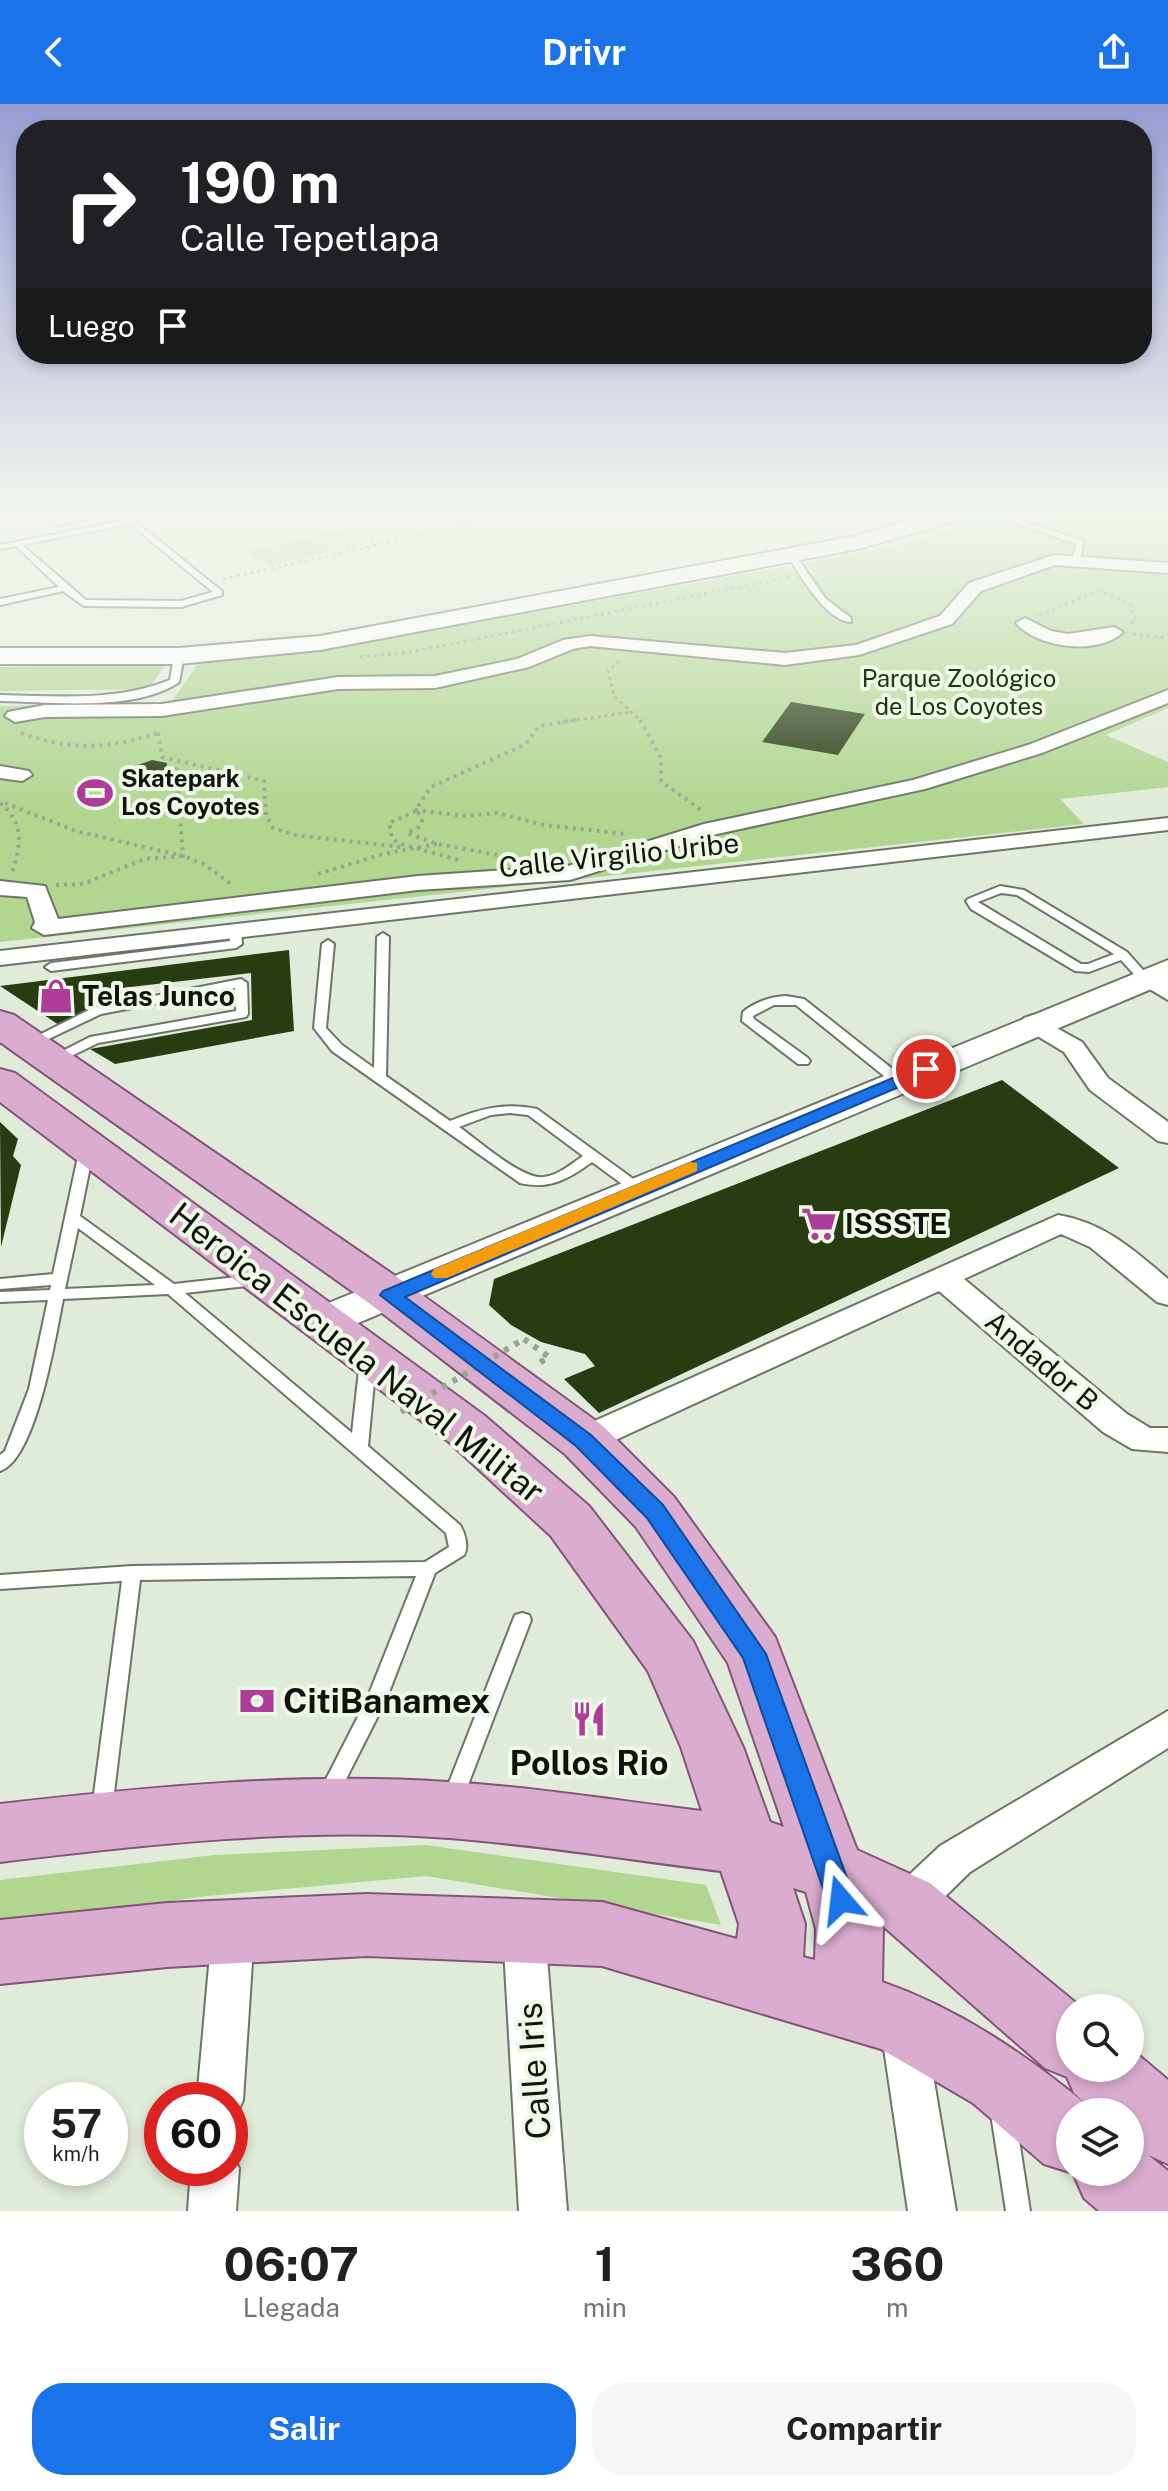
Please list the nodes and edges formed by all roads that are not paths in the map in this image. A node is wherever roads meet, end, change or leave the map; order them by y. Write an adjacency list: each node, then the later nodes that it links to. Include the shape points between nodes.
1 (499, 613): 8 (main road, via 320,643)
2 (839, 613): 4 (lane)
3 (952, 613): 11 (street, via 946,620 859,650 785,659 590,641 435,682 338,683 183,707 45,711)
4 (848, 620)
5 (1025, 623): 6 (street, via 1039,633 1083,641)
6 (1114, 632)
7 (0, 656): 8 (main road)
8 (179, 656): 10 (lane, via 174,682 152,692 118,699)
9 (1168, 696): 15 (street, via 1035,749 918,785 712,829 570,873 418,883 44,928 47,922 37,891)
10 (0, 698)
11 (11, 719)
12 (0, 772): 13 (street)
13 (22, 775)
14 (1168, 824): 16 (street, Calle Virgilio Uribe)
15 (0, 888)
16 (235, 929): 19 (street, Calle Virgilio Uribe); 21 (lane, via 236,944)
17 (383, 937): 27 (lane)
18 (328, 944): 27 (lane, via 320,1028 337,1048)
19 (77, 949): 20 (street, Calle Virgilio Uribe); 23 (street, Calle Virgilio Uribe)
20 (0, 958)
21 (51, 967)
22 (1151, 974): 22 (lane, via 1068,964 972,901 1000,889 1020,892); 24 (main road)
23 (0, 975)
24 (1033, 1023): 28 (main road); 30 (street, via 1073,1047 1099,1084)
25 (20, 1052): 25 (lane, via 242,1014 241,983 97,1011); 31 (main road, Heroica Escuela Naval Militar); 40 (main road, Heroica Escuela Naval Militar)
26 (803, 1061): 28 (lane, via 748,1021 747,1015 773,1001 800,1002)
27 (380, 1075): 29 (lane)
28 (899, 1081): 33 (main road)
29 (449, 1126): 32 (lane, via 493,1108 514,1107 532,1112); 32 (lane, via 525,1180 542,1184 557,1181)
30 (1168, 1135)
31 (88, 1146): 34 (lane); 35 (main road, Heroica Escuela Naval Militar)
32 (590, 1157): 33 (lane)
33 (638, 1189): 40 (main road)
34 (75, 1219): 38 (lane); 39 (lane)
35 (266, 1278): 39 (lane); 43 (main road, Heroica Escuela Naval Militar)
36 (943, 1278): 41 (street, via 1058,1224 1073,1224); 45 (street); 46 (street, Andador B, via 1115,1423)
37 (0, 1284): 38 (lane)
38 (58, 1287): 39 (lane); 42 (lane); 48 (lane, via 28,1417 12,1454)
39 (171, 1289): 47 (lane)
40 (390, 1295): 43 (main road); 45 (main road, Heroica Escuela Naval Militar)
41 (1168, 1295)
42 (0, 1297)
43 (324, 1321): 44 (main road, Heroica Escuela Naval Militar)
44 (369, 1357): 47 (lane); 58 (main road, Heroica Escuela Naval Militar, via 467,1429 570,1521 672,1658 712,1747)
45 (584, 1440): 59 (main road, Heroica Escuela Naval Militar, via 655,1512 754,1654)
46 (1156, 1440)
47 (359, 1450): 49 (lane, via 454,1530 458,1550)
48 (0, 1465)
49 (428, 1569): 50 (lane); 54 (lane, via 376,1700)
50 (132, 1573): 51 (lane); 56 (lane)
51 (0, 1582)
52 (522, 1620): 55 (lane)
53 (1168, 1728): 60 (street, via 955,1859)
54 (323, 1807): 55 (main road); 56 (main road)
55 (449, 1810): 58 (main road)
56 (101, 1821): 57 (main road)
57 (0, 1833)
58 (746, 1845): 59 (main road); 64 (main road, Heroica Escuela Naval Militar, via 772,1924)
59 (832, 1870): 60 (main road); 65 (main road, Heroica Escuela Naval Militar)
60 (907, 1905): 66 (main road)
61 (524, 1931): 62 (main road, via 367,1925); 64 (main road, via 602,1934); 74 (street, Calle Iris)
62 (233, 1932): 63 (main road); 68 (street)
63 (0, 1952)
64 (767, 1981): 65 (main road)
65 (875, 2013): 67 (main road); 75 (street)
66 (1056, 2031)
67 (998, 2078): 70 (main road); 76 (lane)
68 (221, 2082)
69 (1115, 2082): 71 (main road)
70 (1056, 2126)
71 (1168, 2127)
72 (214, 2186): 73 (street)
73 (212, 2211)
74 (543, 2211)
75 (932, 2211)
76 (1018, 2211)

